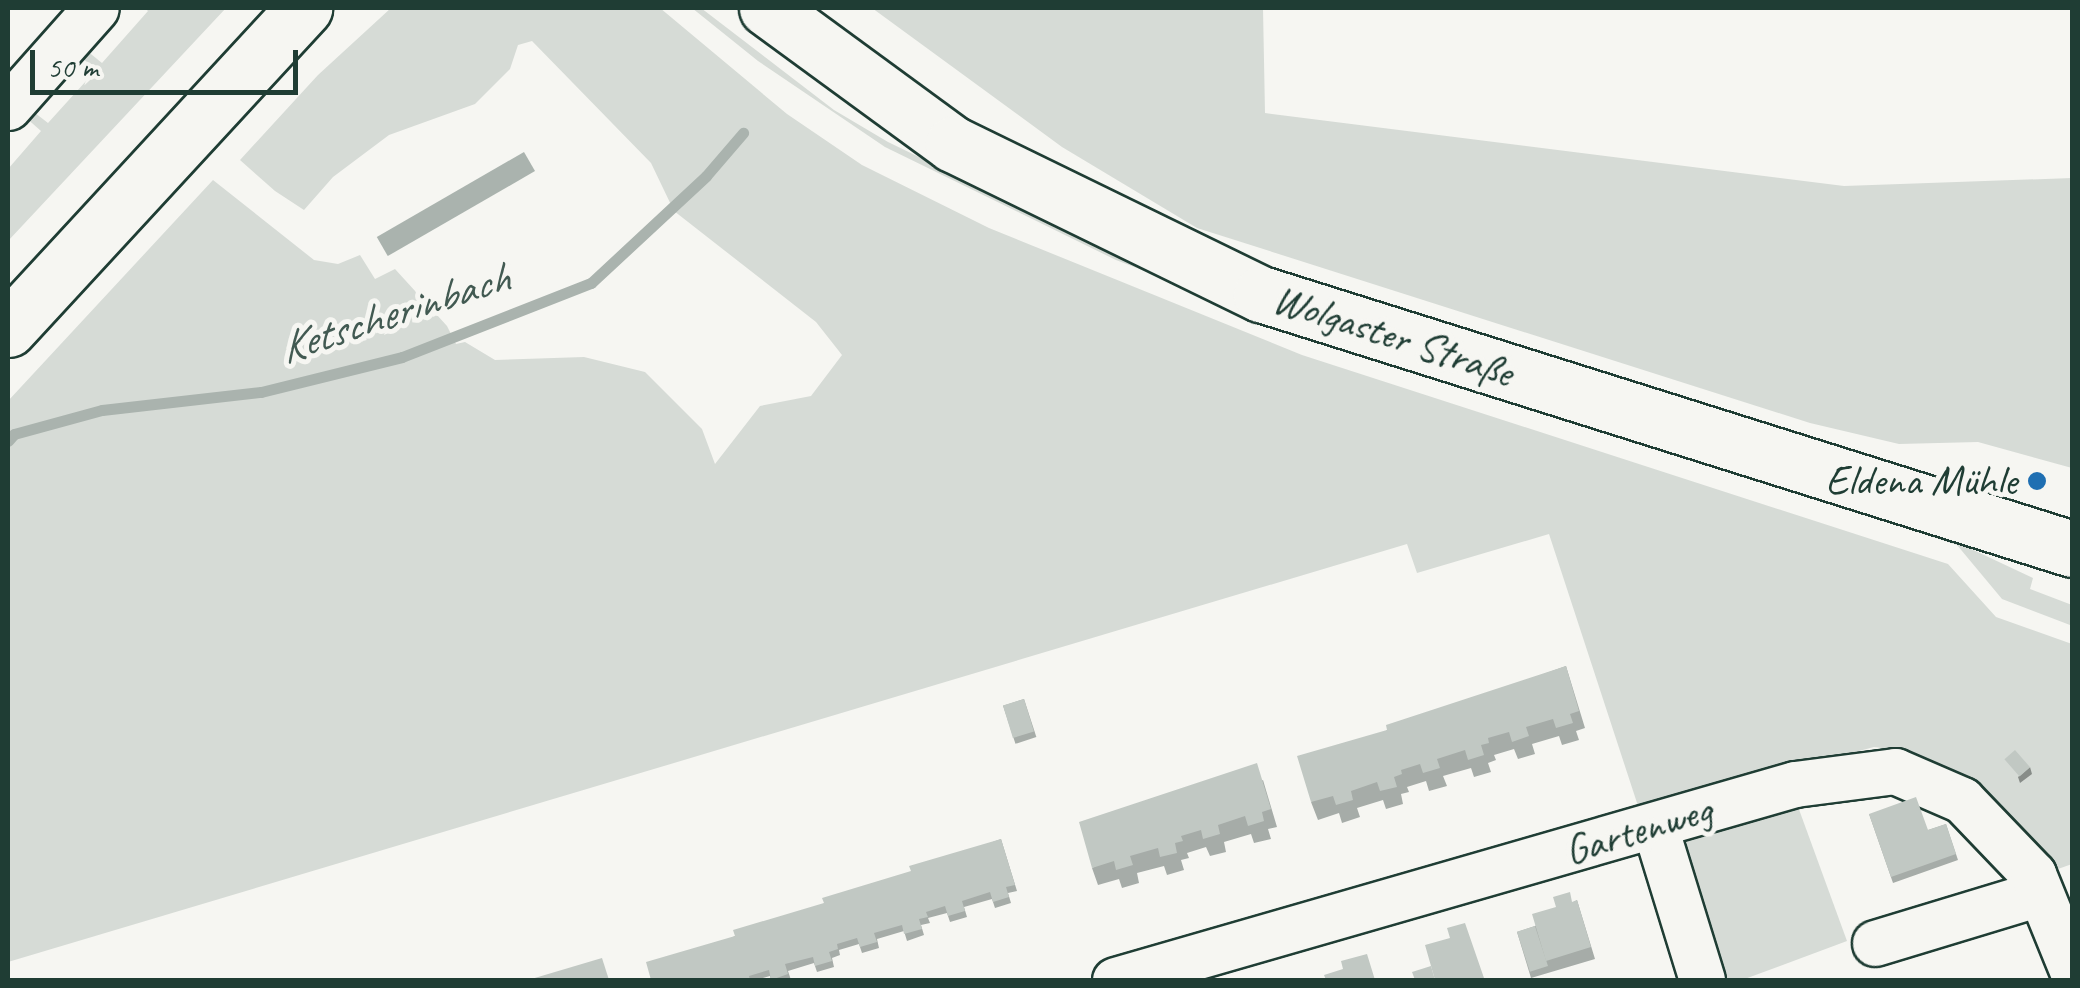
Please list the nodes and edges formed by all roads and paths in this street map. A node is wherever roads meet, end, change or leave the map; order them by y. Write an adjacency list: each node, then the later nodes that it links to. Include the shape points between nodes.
1 (96, 8): 4 (street)
2 (304, 8): 5 (main road)
3 (767, 8): 6 (main road, Wolgaster Straße, via 954,144 1261,294)
4 (8, 107)
5 (8, 329)
6 (2072, 549)
7 (1655, 826): 8 (street, Gartenweg, via 1795,784 1896,771 1962,800 2033,874); 11 (street, Gartenweg); 12 (street)
8 (2040, 892): 9 (street); 10 (street, Gartenweg)
9 (1875, 942)
10 (2072, 970)
11 (1121, 980)
12 (1702, 980)

